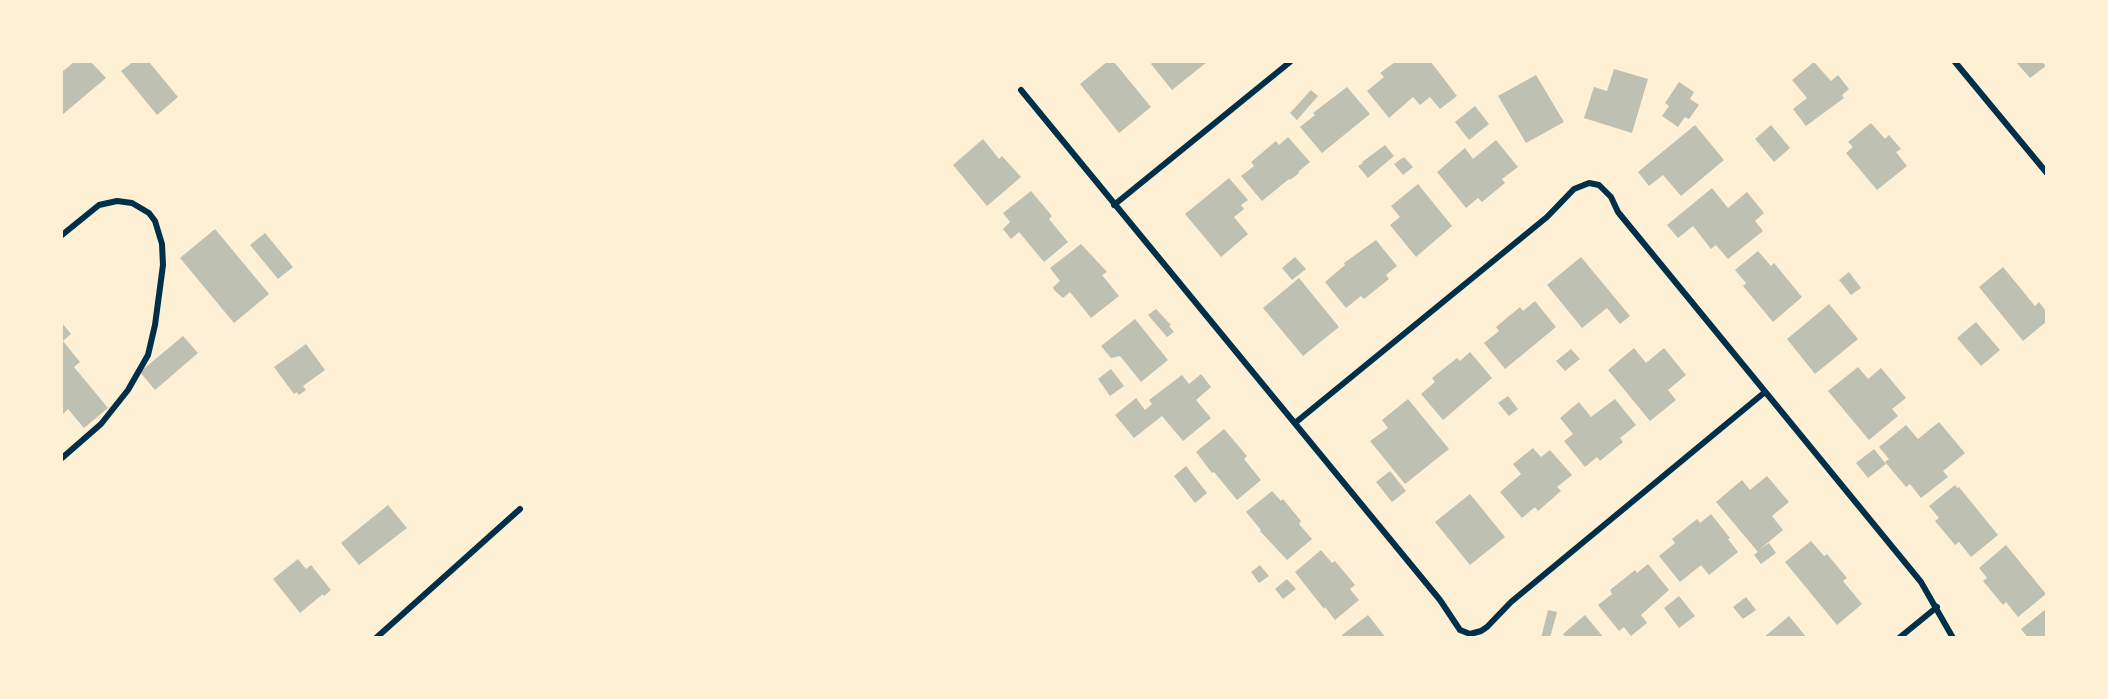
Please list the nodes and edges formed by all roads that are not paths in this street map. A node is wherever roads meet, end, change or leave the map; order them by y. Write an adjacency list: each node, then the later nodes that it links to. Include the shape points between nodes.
1 (1290, 62): 5 (street)
2 (1955, 62): 4 (street)
3 (1021, 90): 5 (street)
4 (2046, 172)
5 (1114, 205): 8 (street)
6 (62, 234): 9 (street, via 99,206 117,201 132,203 149,213 154,221 162,244 163,266 148,355 128,390 101,424)
7 (1766, 392): 8 (street, via 1618,212 1611,197 1599,185 1589,183 1574,189 1547,217); 8 (street, via 1511,602 1487,627 1470,634 1460,630 1440,600); 11 (street, via 1921,582)
8 (1295, 423)
9 (62, 458)
10 (520, 509): 12 (street)
11 (1937, 607): 13 (street); 14 (street)
12 (376, 638)
13 (1899, 638)
14 (1953, 638)

